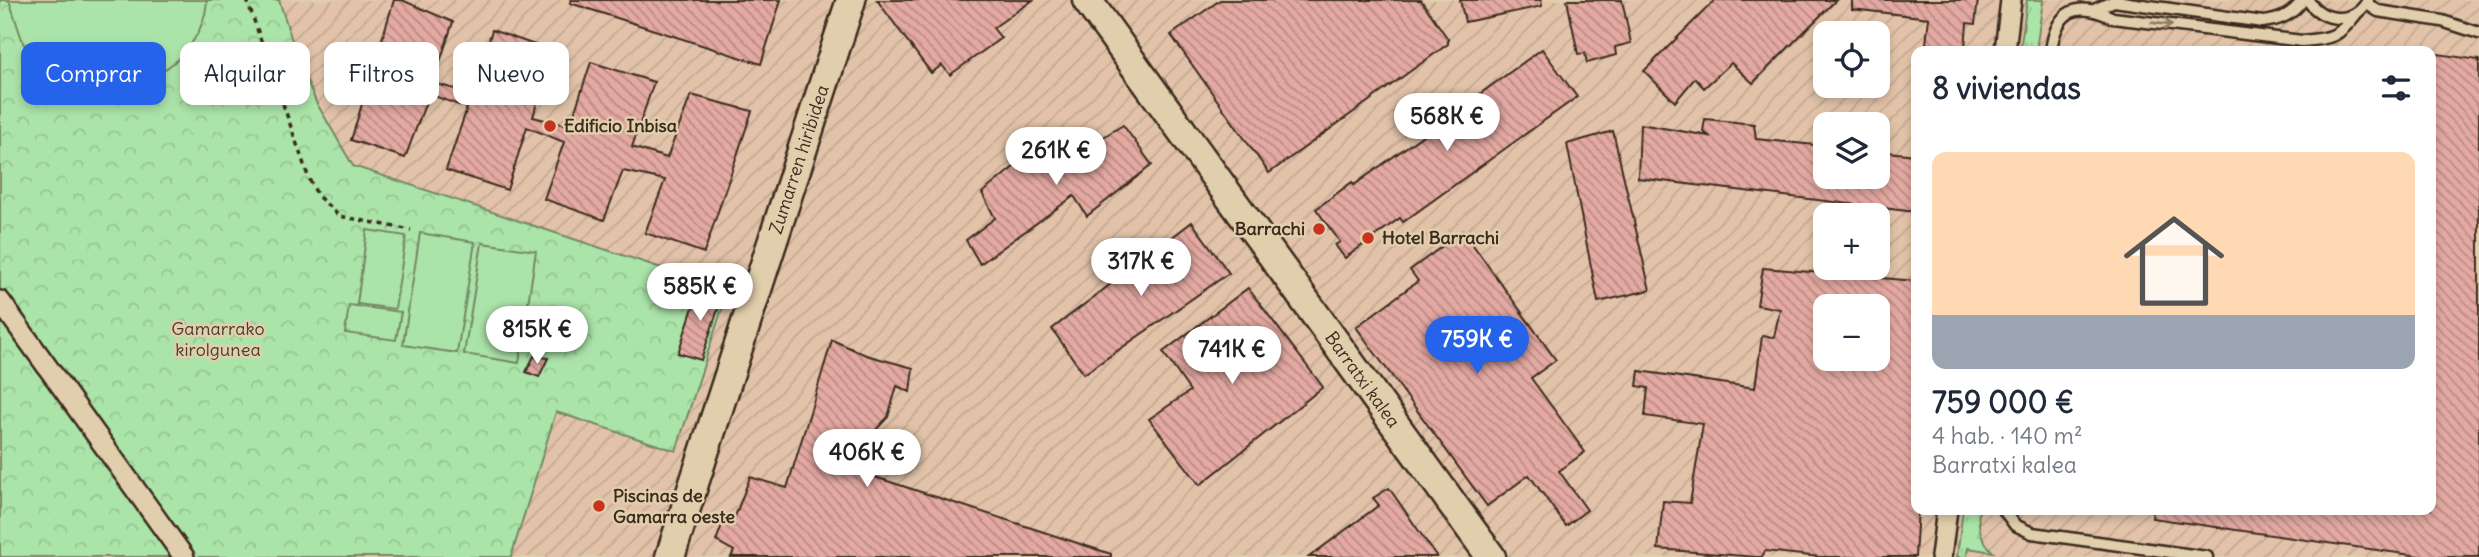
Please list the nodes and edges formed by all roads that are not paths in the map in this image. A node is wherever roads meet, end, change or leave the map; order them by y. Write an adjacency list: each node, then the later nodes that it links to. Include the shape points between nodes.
1 (850, 0): 16 (street, Zumarren hiribidea)
2 (1087, 0): 17 (street, Barratxi kalea)
3 (2011, 0): 10 (street)
4 (2303, 0): 7 (lane, via 2287,15 2263,22 2114,1)
5 (2308, 0): 8 (lane, via 2326,17)
6 (2368, 2): 8 (lane); 9 (lane, via 2378,11 2442,21)
7 (2096, 9): 8 (lane, one-way to 8, via 2113,18 2302,41 2330,38 2344,30); 11 (lane, via 2075,9 2064,16 2053,31)
8 (2356, 14)
9 (2479, 33)
10 (2006, 46)
11 (2051, 46)
12 (0, 301): 15 (street)
13 (1946, 515): 18 (street)
14 (2008, 515): 19 (lane, via 2015,525 2032,533)
15 (184, 557)
16 (670, 557)
17 (1491, 557)
18 (1941, 557)
19 (2207, 557)

